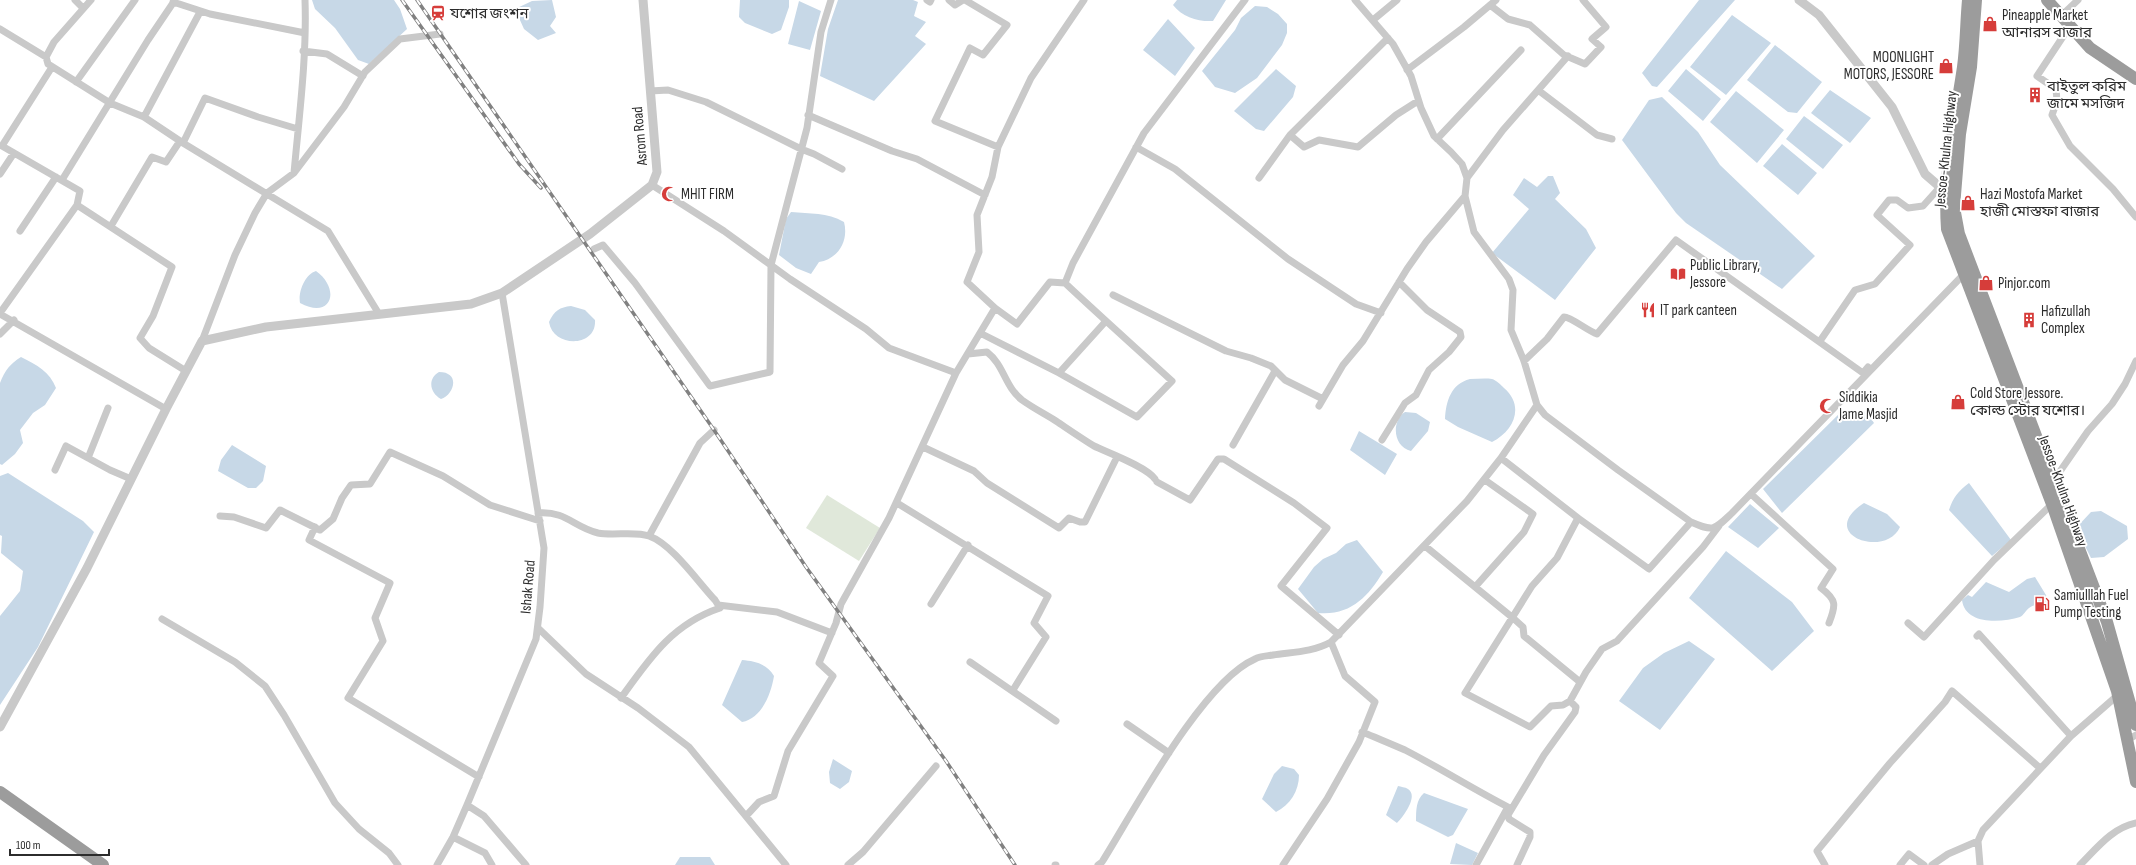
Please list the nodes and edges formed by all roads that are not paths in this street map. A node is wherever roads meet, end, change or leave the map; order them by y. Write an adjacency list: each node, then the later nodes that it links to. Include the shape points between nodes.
1 (75, 0): 23 (street)
2 (91, 0): 23 (street)
3 (135, 0): 40 (street)
4 (305, 0): 29 (street)
5 (643, 0): 42 (street, Asrom Road)
6 (831, 0): 45 (street, via 821,32)
7 (927, 0): 8 (street)
8 (931, 0)
9 (949, 0): 10 (street, via 955,5)
10 (964, 0): 53 (street, via 1007,26 984,55 970,48 936,121)
11 (1084, 0): 53 (street, via 1031,78)
12 (1245, 0): 54 (street)
13 (1355, 0): 26 (street)
14 (1397, 0): 26 (street)
15 (1583, 0): 34 (street, via 1606,27 1592,39 1600,47 1585,64)
16 (1799, 0): 64 (street, via 1819,14 1892,107 1925,174)
17 (1968, 0): 64 (highway, Jessoe-Khulna Highway, via 1963,66 1951,138)
18 (1976, 0): 64 (highway, Jessoe-Khulna Highway, via 1972,67)
19 (2047, 0): 25 (highway)
20 (2078, 0): 25 (street)
21 (174, 1): 24 (street); 44 (street)
22 (1493, 2): 34 (street, via 1508,19 1530,25); 37 (street)
23 (83, 8): 35 (street, via 54,42)
24 (200, 12): 29 (street); 46 (street)
25 (2061, 16): 27 (highway)
26 (1373, 20): 31 (street)
27 (2070, 26): 39 (highway, via 2090,48); 69 (street, via 2036,76 2056,90 2057,101 2052,115 2070,146 2113,189)
28 (0, 29): 35 (street)
29 (305, 33): 33 (street)
30 (440, 34): 38 (street, via 400,39)
31 (1388, 38): 37 (street); 48 (street)
32 (1521, 50): 49 (street)
33 (303, 51): 38 (street, via 327,54); 47 (street)
34 (1568, 56): 41 (street)
35 (46, 57): 36 (street)
36 (52, 67): 40 (street); 52 (street)
37 (1407, 70): 43 (street)
38 (363, 76): 58 (street, via 344,107)
39 (2136, 79)
40 (76, 82): 44 (street)
41 (1538, 90): 50 (street, via 1597,135); 61 (street, via 1503,130)
42 (650, 91): 55 (street, via 668,90 706,102); 63 (street, Asrom Road, via 657,172)
43 (1418, 101): 48 (street, via 1358,146 1319,140 1304,147); 49 (street)
44 (110, 103): 46 (street); 62 (street)
45 (808, 115): 55 (street); 66 (street, via 917,159)
46 (144, 117): 51 (street)
47 (298, 129): 51 (street, via 205,98); 58 (street)
48 (1290, 134): 60 (street)
49 (1437, 139): 61 (street, via 1462,164)
50 (1612, 139)
51 (181, 142): 65 (street); 70 (street, via 166,162 152,157)
52 (1, 146): 56 (street)
53 (998, 147): 66 (street, via 992,177)
54 (1136, 147): 76 (street); 81 (street, via 1175,169 1288,259 1356,304)
55 (801, 149): 57 (street); 73 (street)
56 (14, 153): 59 (street); 62 (street)
57 (842, 170)
58 (294, 173): 65 (street)
59 (0, 174)
60 (1259, 178)
61 (1467, 178): 67 (street)
62 (59, 179): 68 (street, via 80,191); 71 (street)
63 (652, 185): 73 (street); 77 (street, Asrom Road, via 586,236)
64 (1947, 190): 74 (highway, Jessoe-Khulna Highway, via 1947,229); 88 (street, via 1923,206 1908,208 1897,200 1889,200 1877,215 1910,245 1875,284 1855,290); 109 (highway, Jessoe-Khulna Highway, via 1954,207 1959,234)
65 (267, 194): 82 (street, via 328,231); 87 (street, via 235,255)
66 (985, 195): 79 (street, via 977,215 979,252 967,282)
67 (1465, 196): 75 (street, via 1426,242); 90 (street, via 1474,232 1509,279 1513,290 1511,330)
68 (77, 205): 70 (street); 80 (street)
69 (2136, 217)
70 (111, 226): 92 (street, via 172,267 140,338 149,348)
71 (20, 231)
72 (594, 249): 73 (street, via 603,245 710,386 770,372)
73 (771, 265): 94 (street, via 866,329 889,348)
74 (1965, 272): 88 (street, via 1863,373); 110 (street); 112 (highway, Jessoe-Khulna Highway)
75 (1399, 282): 81 (street); 100 (street, via 1427,310 1460,332 1461,337 1429,370 1416,395 1405,403)
76 (1065, 283): 79 (street, via 1050,282 1017,324); 84 (street)
77 (502, 293): 82 (street, Asrom Road, via 471,304); 113 (street, Ishak Road)
78 (1113, 295): 93 (street, via 1226,351 1271,366)
79 (995, 308): 85 (street)
80 (0, 313): 83 (street)
81 (1381, 313): 93 (street, via 1343,365 1321,403 1285,380)
82 (379, 314): 87 (street, Asrom Road, via 266,327)
83 (14, 320): 86 (street); 98 (street)
84 (1106, 321): 95 (street); 95 (street, via 1172,381 1137,417)
85 (980, 333): 89 (street); 95 (street)
86 (0, 334)
87 (202, 341): 92 (street)
88 (1820, 341): 90 (street, via 1676,240 1598,334 1564,317 1547,339)
89 (968, 354): 94 (street); 103 (street, via 987,352 1002,370 1009,388 1022,400)
90 (1524, 361): 96 (street)
91 (2136, 361): 109 (street, via 2112,404 2088,431)
92 (186, 370): 98 (street)
93 (1275, 370): 101 (street)
94 (956, 373): 102 (street)
95 (1059, 373)
96 (1537, 405): 105 (street); 117 (street, via 1545,415)
97 (108, 408): 104 (street)
98 (166, 409): 107 (street)
99 (714, 430): 120 (street, via 700,443)
100 (1382, 440)
101 (1233, 445)
102 (923, 447): 103 (street, via 974,471 987,483 1059,528 1069,518 1085,522); 111 (street)
103 (1117, 457): 132 (street, via 1152,475 1156,481 1190,500 1218,459 1224,459 1294,503 1328,528 1281,586)
104 (88, 458): 106 (street, via 66,446); 107 (street)
105 (1501, 458): 108 (street); 115 (street)
106 (55, 470)
107 (131, 479): 144 (street, via 67,608)
108 (1485, 480): 122 (street); 123 (street, via 1533,514 1524,532)
109 (2054, 480): 143 (highway, Jessoe-Khulna Highway, via 2107,622)
110 (1751, 494): 118 (street); 128 (street, via 1833,570 1821,588 1832,597 1835,608)
111 (897, 503): 121 (street); 131 (street, via 841,604)
112 (2052, 504): 129 (street, via 1994,560 1924,637); 138 (highway, Jessoe-Khulna Highway)
113 (538, 513): 116 (street, Ishak Road); 120 (street, via 557,514 597,533)
114 (220, 516): 119 (street, via 234,517 266,528 280,510)
115 (1578, 518): 117 (street, via 1649,569); 126 (street, via 1557,558 1532,586)
116 (540, 521): 119 (street, via 490,505 443,476 390,452 370,484 351,485 333,519 320,530); 130 (street, Ishak Road, via 544,548)
117 (1691, 522): 118 (street, via 1710,529)
118 (1722, 523): 136 (street, via 1617,641 1602,649)
119 (315, 527): 151 (street, via 309,540 390,583 375,618 383,641 348,698)
120 (650, 536): 125 (street, via 674,553)
121 (968, 545): 124 (street); 137 (street, via 1048,596 1034,623 1046,637)
122 (1425, 546): 123 (street); 132 (street)
123 (1476, 588): 126 (street)
124 (931, 604)
125 (718, 605): 131 (street, via 777,612); 139 (street, via 720,608 704,613 669,636)
126 (1513, 618): 136 (street, via 1523,628 1524,636); 140 (street, via 1464,693 1530,727 1551,706 1563,705)
127 (162, 619): 160 (street, via 235,662 265,686 335,803 359,829 389,853)
128 (1829, 623)
129 (1908, 623)
130 (538, 628): 139 (street, via 586,674); 151 (street, Ishak Road, via 536,639)
131 (832, 633): 155 (street, via 819,663 833,676 788,751 774,796 758,802)
132 (1339, 634): 134 (street)
133 (1977, 636): 146 (street, via 1979,634)
134 (1331, 642): 145 (street, via 1345,676 1375,702); 148 (street, via 1311,650 1256,658 1245,665 1228,678 1211,697)
135 (970, 662): 137 (street)
136 (1580, 682): 140 (street)
137 (1013, 690): 141 (street)
138 (2118, 695): 146 (street); 147 (highway, Jessoe-Khulna Highway)
139 (621, 698): 155 (street, via 689,747)
140 (1570, 701): 169 (street, via 1576,707 1575,712 1544,755 1508,815 1509,819 1530,832)
141 (1056, 721)
142 (1127, 724): 148 (street)
143 (2136, 725)
144 (0, 727)
145 (1362, 732): 167 (street, via 1327,799); 168 (street, via 1404,750 1508,807)
146 (2071, 736): 150 (street)
147 (2132, 738): 152 (highway, Jessoe-Khulna Highway)
148 (1170, 753): 166 (street)
149 (936, 766): 165 (street, via 863,852)
150 (2040, 768): 158 (street, via 1996,814); 170 (street, via 1952,691 1817,851)
151 (479, 777): 154 (street, Ishak Road)
152 (2136, 782)
153 (0, 792): 159 (highway)
154 (467, 805): 157 (street, Ishak Road); 163 (street, via 484,816)
155 (746, 816): 164 (street)
156 (2136, 823): 175 (street, via 2126,825 2107,837)
157 (453, 837): 161 (street, Ishak Road); 162 (street, via 485,853)
158 (1978, 841): 173 (street, via 1948,854); 174 (street)
159 (103, 865)
160 (398, 865)
161 (437, 865)
162 (492, 865)
163 (526, 865)
164 (786, 865)
165 (848, 865)
166 (1098, 865)
167 (1283, 865)
168 (1476, 865)
169 (1517, 865)
170 (1825, 865)
171 (1900, 865): 172 (street, via 1909,854)
172 (1924, 865)
173 (1932, 865)
174 (1980, 865)
175 (2080, 865)

